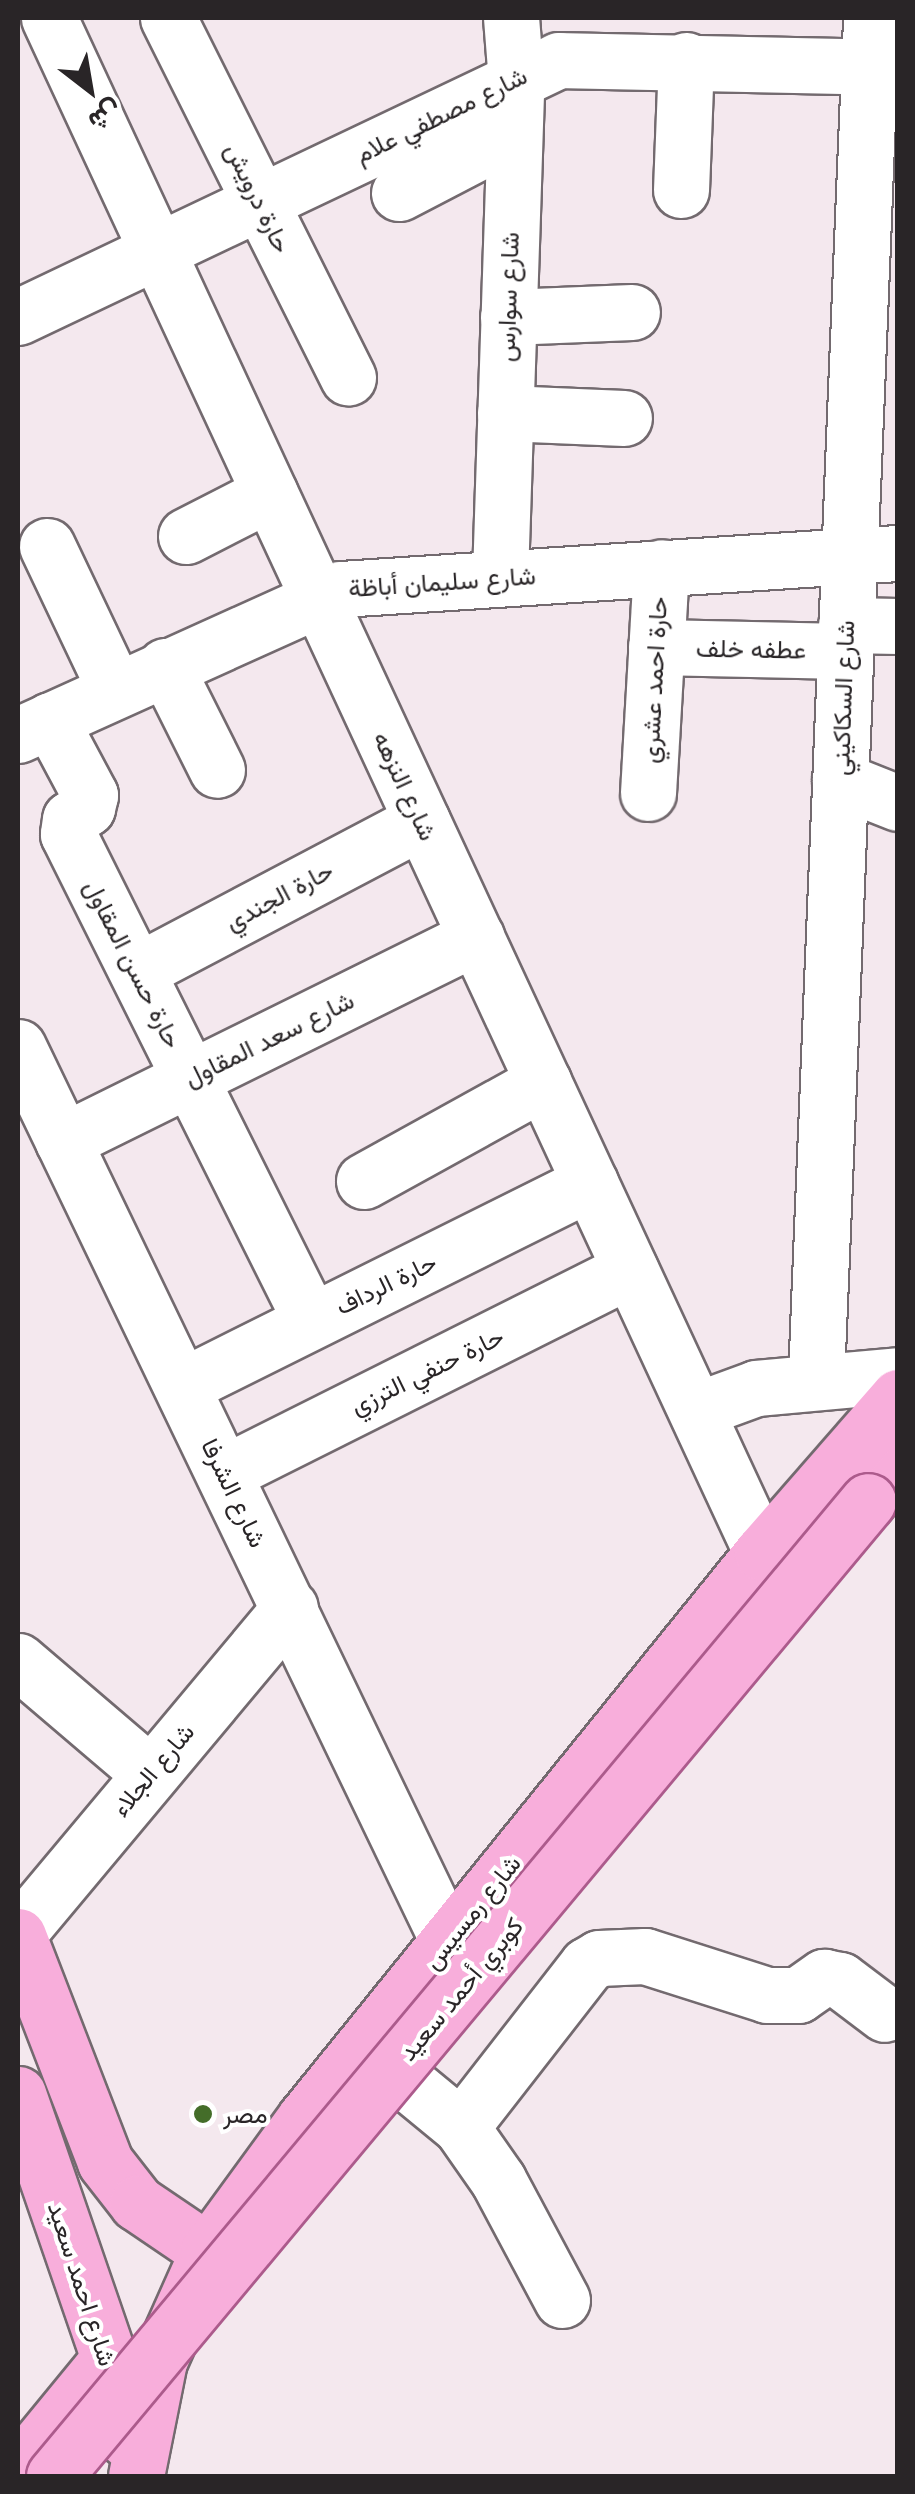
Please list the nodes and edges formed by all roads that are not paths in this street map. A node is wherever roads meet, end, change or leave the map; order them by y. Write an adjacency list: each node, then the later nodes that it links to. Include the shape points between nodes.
1 (49, 18): 12 (street, شارع النزهه)
2 (168, 18): 11 (street, حارة درويش)
3 (512, 18): 6 (street, شارع سوارس)
4 (879, 50): 5 (street, شارع مصطفي علام); 8 (street, شارع السكاكيني)
5 (686, 60): 6 (street, شارع مصطفي علام, via 588,56 540,67); 9 (street)
6 (516, 81): 7 (street, شارع سوارس); 11 (street, شارع مصطفي علام)
7 (514, 134): 10 (street); 15 (street, شارع سوارس)
8 (881, 157): 17 (street, شارع السكاكيني)
9 (680, 190)
10 (399, 193)
11 (260, 202): 12 (street, شارع مصطفي علام); 16 (street, حارة درويش)
12 (158, 250): 14 (street, شارع مصطفي علام); 20 (street, شارع النزهه)
13 (632, 312): 15 (street)
14 (18, 317)
15 (508, 317): 18 (street, شارع سوارس)
16 (348, 378)
17 (876, 409): 23 (street, شارع السكاكيني)
18 (505, 412): 19 (street); 25 (street, شارع سوارس)
19 (624, 418)
20 (270, 494): 21 (street); 26 (street, شارع النزهه)
21 (186, 536)
22 (47, 546): 30 (street)
23 (873, 554): 24 (street, شارع سليمان أباظة); 27 (street, شارع السكاكيني)
24 (661, 567): 25 (street, شارع سليمان أباظة); 28 (street, حارة احمد عشري)
25 (500, 576): 26 (street, شارع سليمان أباظة, via 366,584)
26 (317, 595): 29 (street, شارع سليمان أباظة); 36 (street, شارع النزهه)
27 (863, 634): 28 (street, عطفه خلف); 33 (street, شارع السكاكيني)
28 (656, 647): 34 (street, حارة احمد عشري)
29 (165, 666): 30 (street, شارع سليمان أباظة); 32 (street)
30 (116, 689): 31 (street, شارع سليمان أباظة)
31 (34, 728): 38 (street, حارة حسن المقاول, via 90,795 68,834)
32 (217, 770)
33 (840, 780): 35 (street); 48 (street, شارع السكاكيني)
34 (648, 793)
35 (898, 803)
36 (422, 821): 37 (street, شارع النزهه); 38 (street, حارة الجندي)
37 (476, 937): 40 (street, شارع سعد المقاول); 41 (street, شارع النزهه)
38 (136, 972): 40 (street, حارة حسن المقاول)
39 (18, 1048): 42 (street, شارع الشرفا)
40 (190, 1078): 42 (street, شارع سعد المقاول); 46 (street, حارة حسن المقاول)
41 (543, 1082): 43 (street); 44 (street, شارع النزهه)
42 (63, 1141): 49 (street, شارع الشرفا)
43 (364, 1181)
44 (590, 1182): 45 (street, شارع النزهه); 46 (street, حارة الرداف)
45 (630, 1270): 51 (street, شارع النزهه); 52 (street, حارة حنفي الترزي)
46 (311, 1322): 49 (street, حارة الرداف)
47 (898, 1375): 48 (street)
48 (816, 1378): 51 (street, via 756,1388)
49 (182, 1386): 52 (street, شارع الشرفا)
50 (898, 1397): 54 (main road, شارع رمسيس)
51 (698, 1409): 54 (street, شارع النزهه)
52 (224, 1473): 55 (street, شارع الشرفا)
53 (883, 1482): 68 (main road, كوبري أحمد سعيد, bridge)
54 (762, 1553): 59 (main road, شارع رمسيس)
55 (290, 1608): 57 (street, شارع الجلاء); 59 (street, شارع الشرفا)
56 (18, 1661): 57 (street)
57 (149, 1774): 58 (street, شارع الجلاء)
58 (18, 1934): 64 (main road, via 106,2162 137,2203)
59 (448, 1940): 61 (main road, شارع رمسيس)
60 (885, 2014): 63 (street, via 840,1980 824,1978 798,1995 767,1995 645,1956 600,1958)
61 (364, 2046): 63 (street); 64 (main road, شارع رمسيس)
62 (18, 2094): 66 (main road, شارع احمد سعيد)
63 (461, 2127): 65 (street, via 498,2180)
64 (208, 2252): 69 (main road, شارع رمسيس, via 159,2362)
65 (562, 2300)
66 (108, 2359): 67 (main road); 69 (main road, شارع احمد سعيد)
67 (18, 2470)
68 (54, 2476)
69 (136, 2476)

